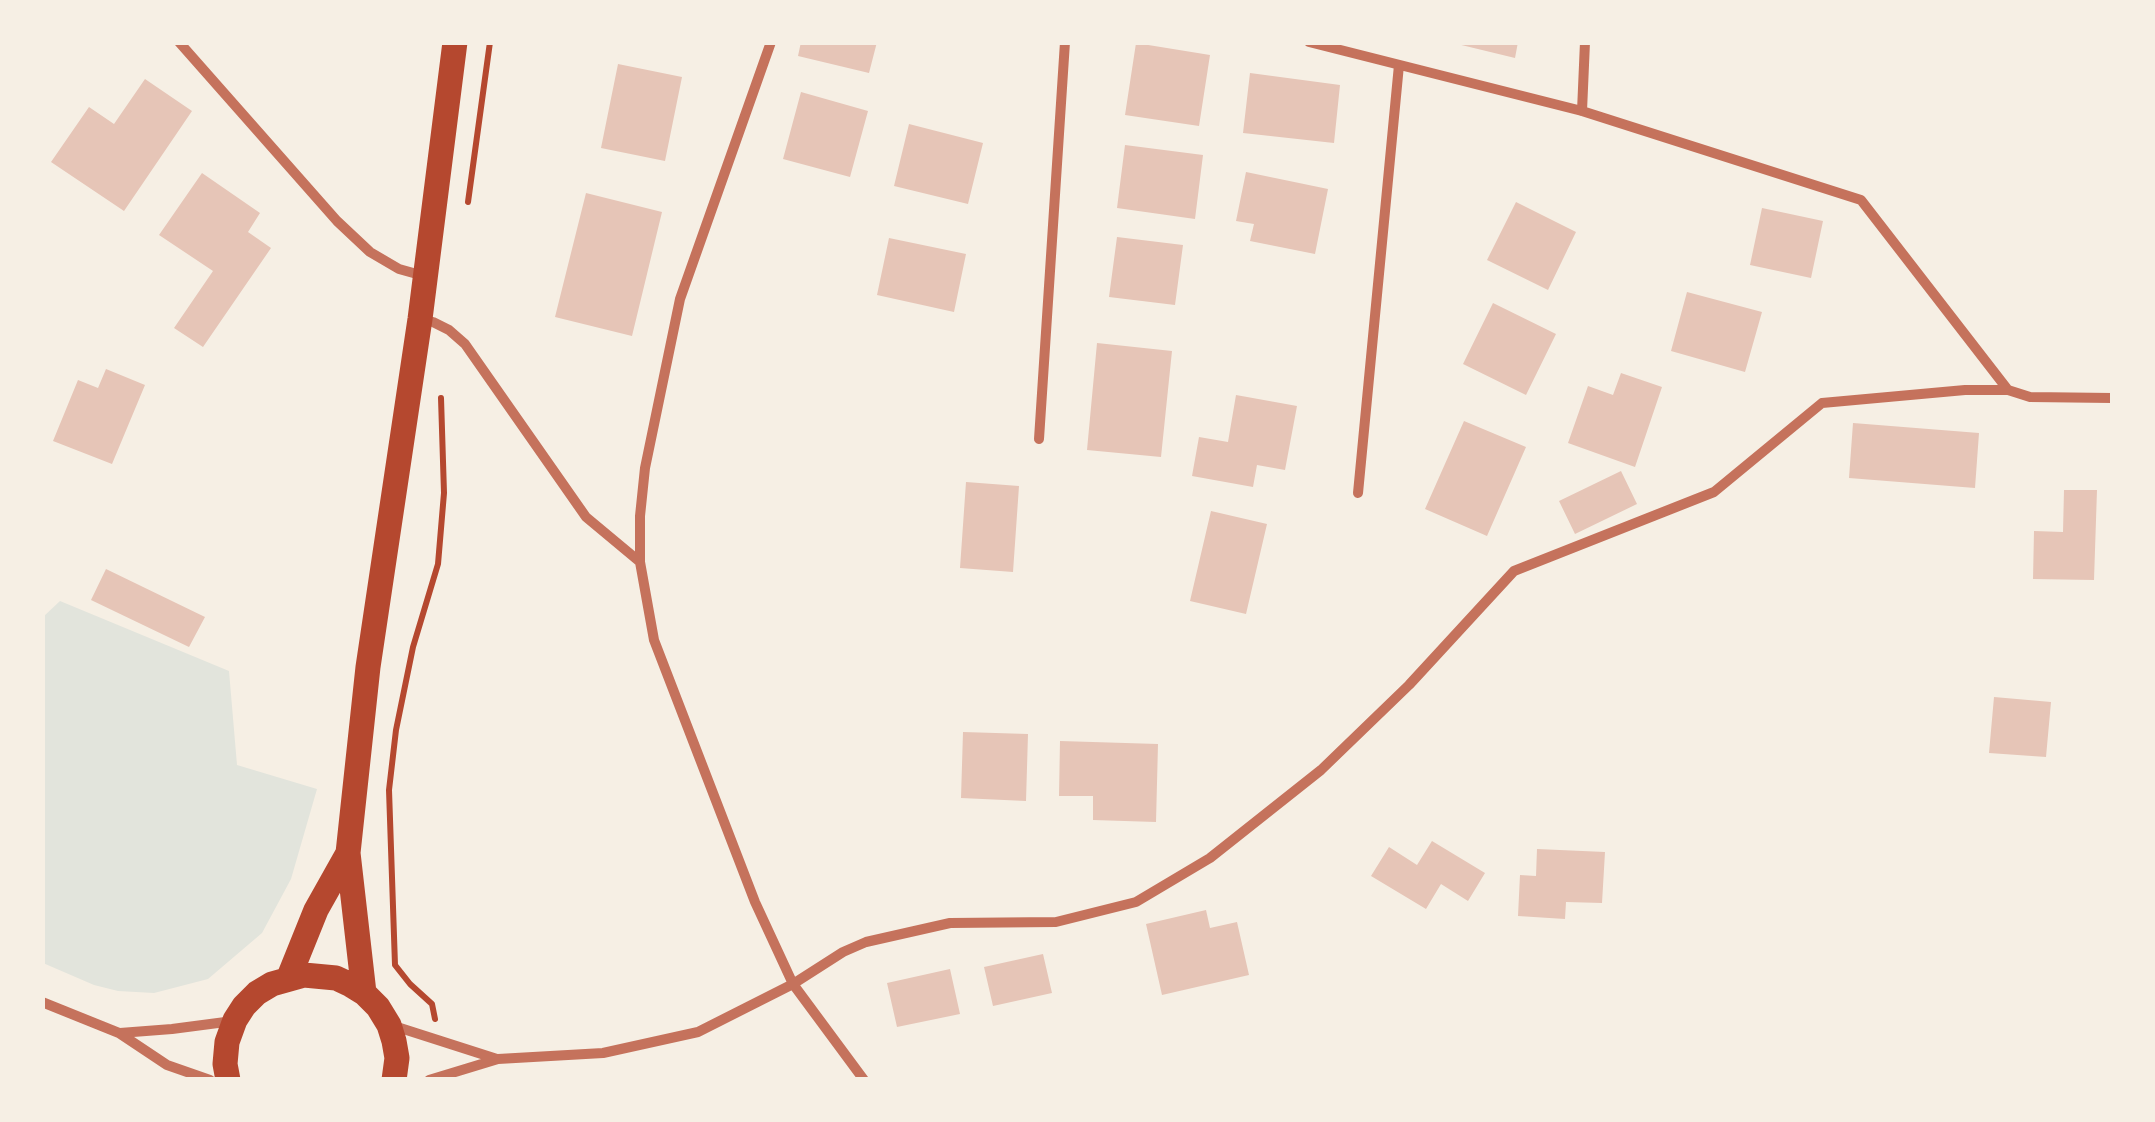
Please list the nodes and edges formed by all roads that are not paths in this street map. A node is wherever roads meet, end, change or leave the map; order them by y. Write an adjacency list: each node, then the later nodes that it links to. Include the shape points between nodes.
1 (179, 42): 9 (street, via 337,221 370,252)
2 (455, 42): 9 (main road)
3 (771, 42): 15 (street, via 680,299 645,468)
4 (1065, 42): 13 (street)
5 (1309, 42): 7 (street)
6 (1585, 42): 8 (street)
7 (1400, 66): 8 (street); 14 (street)
8 (1582, 111): 11 (street, via 1860,200)
9 (425, 276): 10 (main road)
10 (420, 319): 15 (street, via 465,344 586,517); 16 (main road, via 368,667)
11 (2008, 390): 12 (street); 18 (street, via 1822,403 1714,492 1514,570 1321,770 1210,858 1136,902 1056,922 950,923 866,942)
12 (2112, 398)
13 (1039, 440)
14 (1358, 492)
15 (640, 562): 18 (street, via 654,640)
16 (348, 853): 17 (main road); 19 (main road)
17 (288, 978): 19 (main road, via 336,978); 21 (main road, via 257,993)
18 (792, 984): 24 (street, via 698,1032 604,1053); 29 (street)
19 (364, 993): 22 (main road)
20 (42, 1002): 23 (street)
21 (235, 1020): 23 (street); 26 (main road, via 227,1042)
22 (389, 1025): 24 (street); 27 (main road)
23 (120, 1034): 25 (street, via 167,1064)
24 (498, 1059): 28 (street)
25 (210, 1080)
26 (228, 1080)
27 (394, 1080)
28 (429, 1080)
29 (864, 1080)

